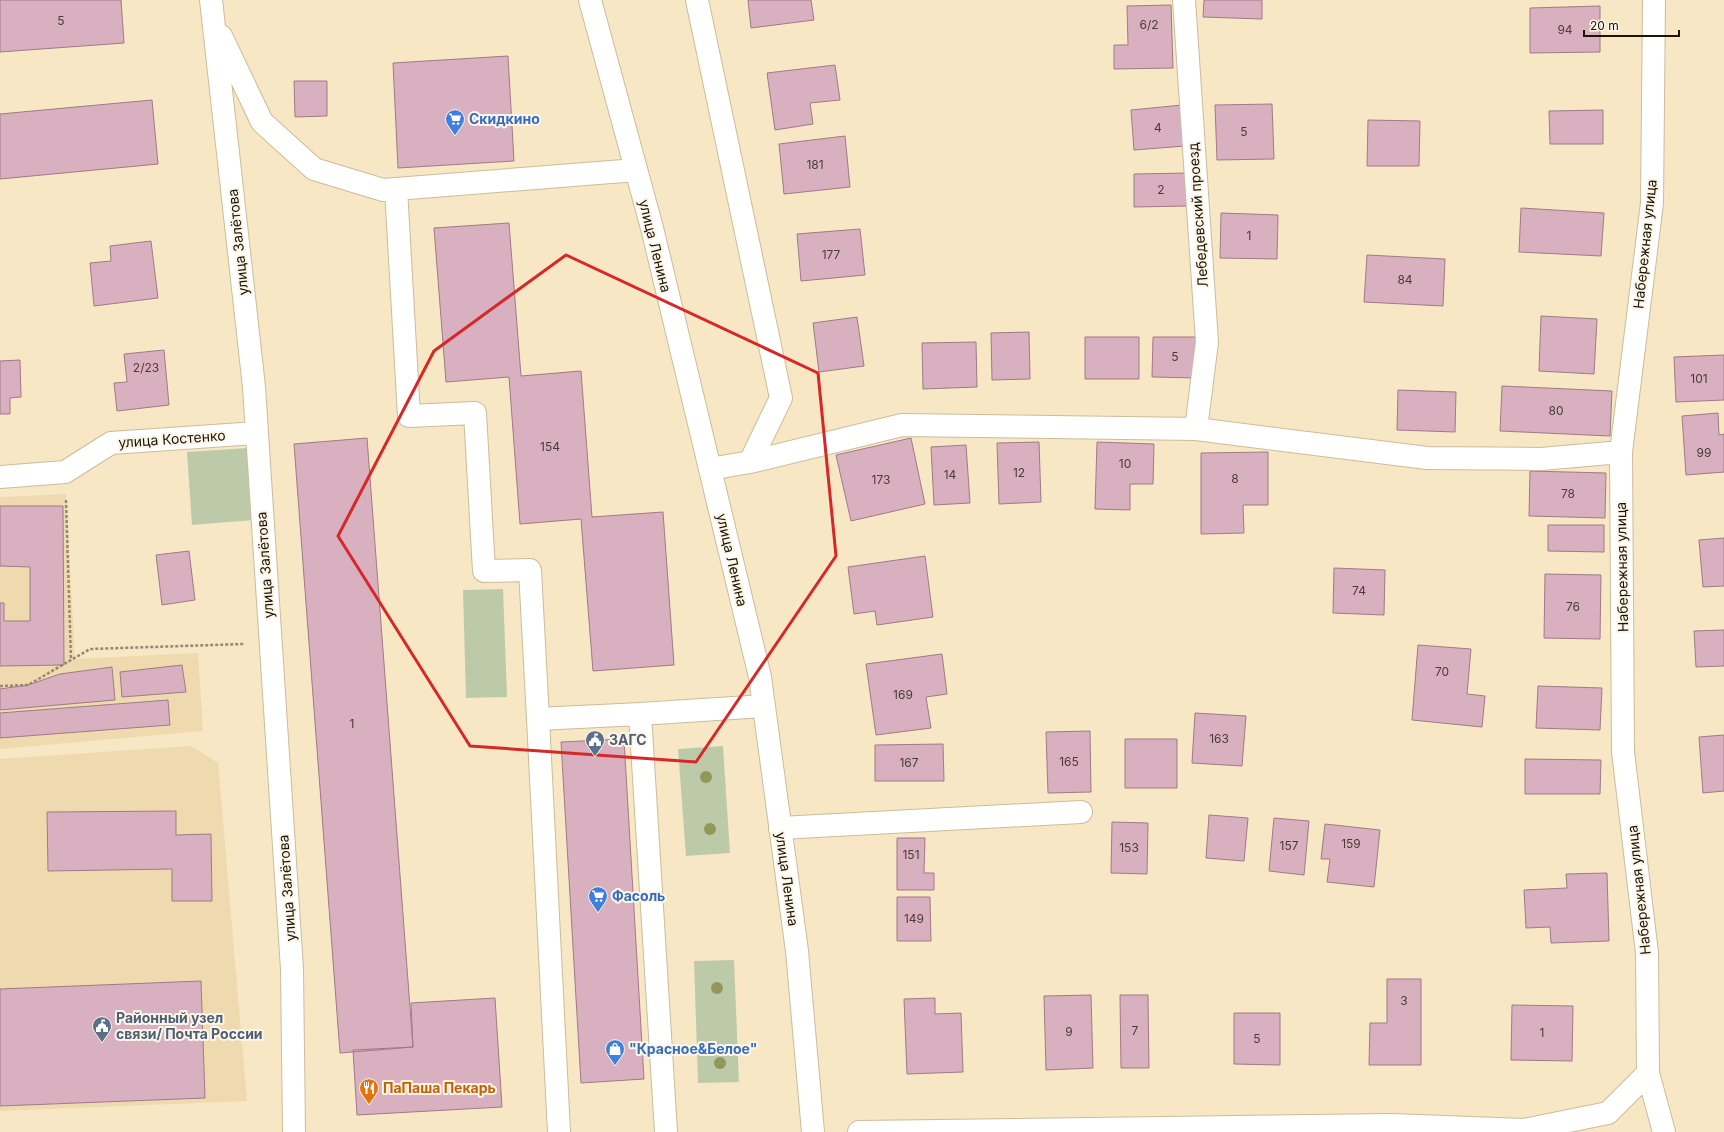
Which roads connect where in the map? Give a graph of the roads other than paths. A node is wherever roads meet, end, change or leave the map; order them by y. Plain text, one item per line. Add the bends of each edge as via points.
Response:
1 (590, 0) edge
2 (697, 0) edge
3 (1184, 0) edge
4 (1654, 0) edge
5 (212, 10) edge
6 (636, 170) junction
7 (396, 189) junction
8 (1196, 429) junction
9 (257, 433) junction
10 (1621, 452) junction
11 (750, 462) junction
12 (710, 469) junction
13 (0, 477) edge
14 (764, 706) junction
15 (640, 714) junction
16 (538, 718) junction
17 (1081, 812) dead end
18 (780, 828) junction
19 (1648, 1073) junction
20 (1497, 1130) edge
21 (294, 1132) edge
22 (559, 1132) edge
23 (666, 1132) edge
24 (813, 1132) edge
25 (859, 1132) edge
26 (1664, 1132) edge

1 - 6 street, улица Ленина
2 - 11 street via 781,398
3 - 8 street, Лебедевский проезд via 1207,342
4 - 10 street, Набережная улица via 1652,203
5 - 7 street via 262,122 314,169 383,190
5 - 9 street, улица Залётова
6 - 7 street
6 - 12 street, улица Ленина
7 - 16 street via 410,416 475,413 484,571 530,570
8 - 10 street via 1427,458 1541,459
8 - 11 street via 902,425
9 - 13 street, улица Костенко via 111,443 65,472
9 - 21 street, улица Залётова via 292,969
10 - 19 street, Набережная улица via 1623,752 1647,953
11 - 12 street
12 - 14 street, улица Ленина via 760,677
14 - 15 street
14 - 18 street, улица Ленина
15 - 16 street
15 - 23 street
16 - 22 street
17 - 18 street
18 - 24 street, улица Ленина via 797,951
19 - 20 street via 1608,1113 1524,1130
19 - 26 street, Набережная улица
20 - 25 street via 1390,1125

